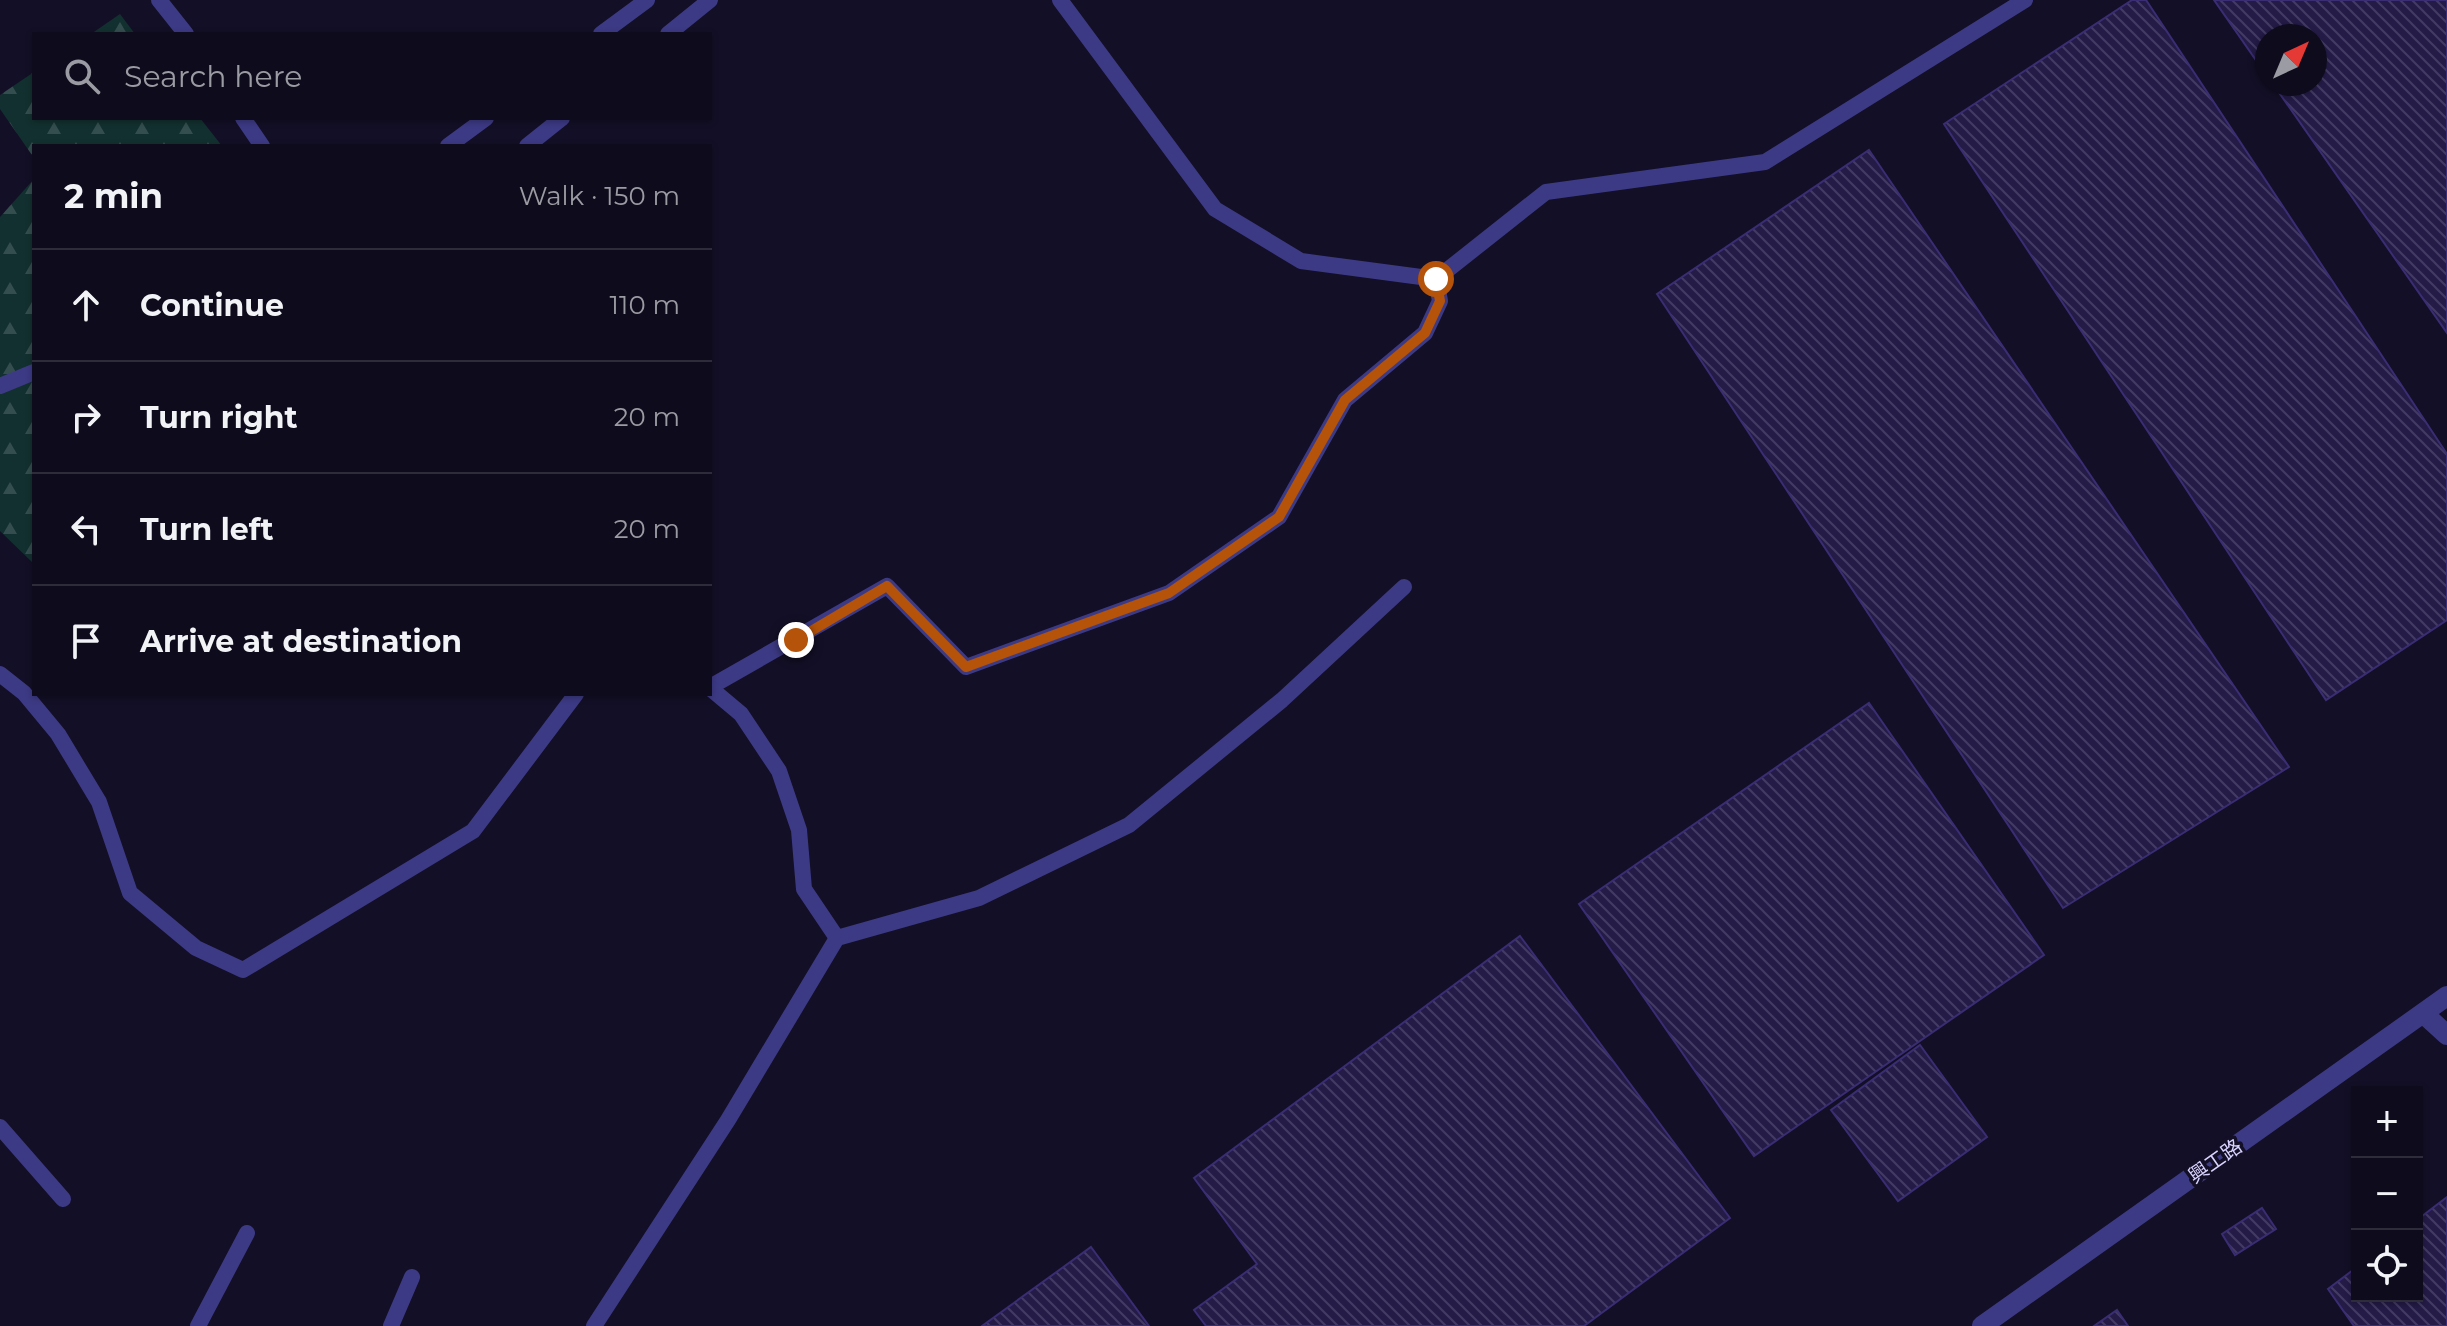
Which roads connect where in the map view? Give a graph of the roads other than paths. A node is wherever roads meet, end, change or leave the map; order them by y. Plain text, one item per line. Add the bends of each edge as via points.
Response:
1 (159, 0) edge
2 (647, 0) edge
3 (710, 0) edge
4 (1060, 0) edge
5 (2025, 0) edge
6 (184, 32) edge
7 (604, 32) edge
8 (670, 32) edge
9 (244, 120) edge
10 (483, 120) edge
11 (560, 120) edge
12 (261, 144) edge
13 (451, 144) edge
14 (530, 144) edge
15 (1436, 279) junction
16 (32, 373) edge
17 (0, 386) edge
18 (1404, 587) dead end
19 (0, 674) edge
20 (712, 687) edge
21 (712, 690) edge
22 (574, 696) edge
23 (837, 938) junction
24 (2447, 996) edge
25 (2424, 1014) junction
26 (2447, 1035) edge
27 (0, 1127) edge
28 (63, 1199) dead end
29 (247, 1233) dead end
30 (412, 1277) dead end
31 (198, 1326) edge
32 (391, 1326) edge
33 (594, 1326) edge
34 (1982, 1326) edge

1 - 6 lane
2 - 7 lane
3 - 8 lane
4 - 15 lane via 1215,209 1301,261
5 - 15 lane via 1765,162 1546,192
9 - 12 lane
10 - 13 lane
11 - 14 lane
15 - 20 lane via 1440,301 1425,333 1345,400 1279,517 1169,593 966,667 887,586
16 - 17 lane
18 - 23 lane via 1282,700 1129,825 979,898
19 - 22 lane via 24,693 58,734 99,802 130,893 196,948 243,970 473,831
21 - 23 lane via 741,714 779,771 799,830 804,889
23 - 33 lane via 728,1120
24 - 25 street, 興工路
25 - 26 street
25 - 34 street, 興工路
27 - 28 lane
29 - 31 lane
30 - 32 lane

